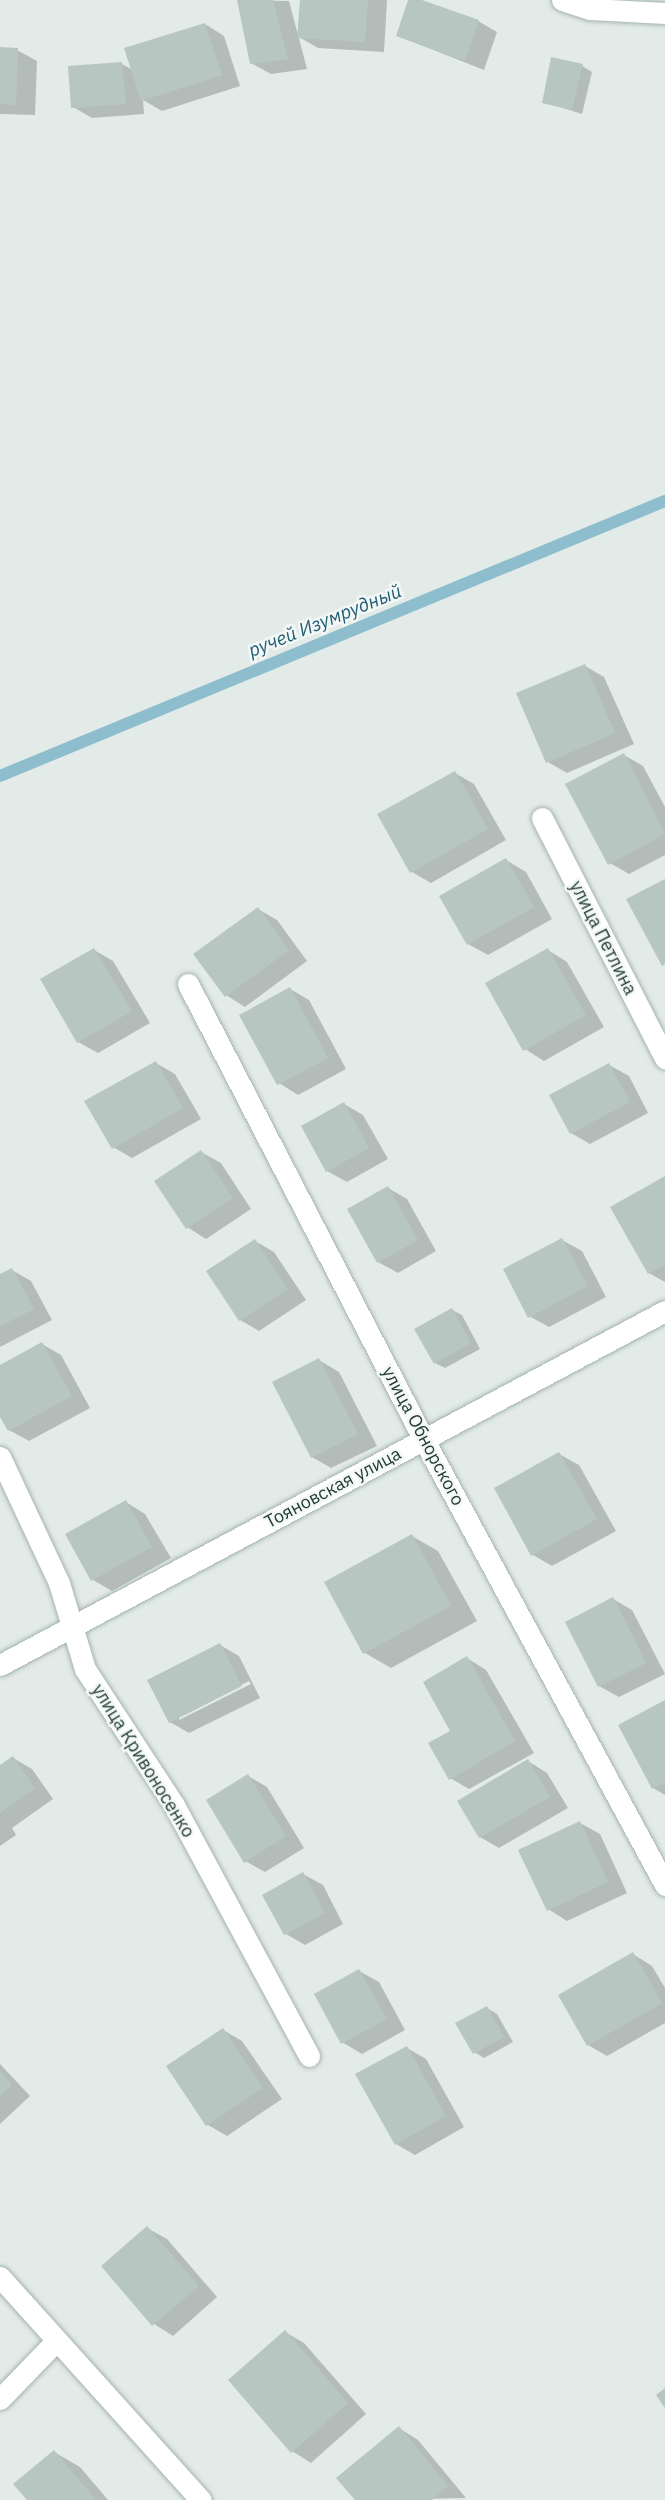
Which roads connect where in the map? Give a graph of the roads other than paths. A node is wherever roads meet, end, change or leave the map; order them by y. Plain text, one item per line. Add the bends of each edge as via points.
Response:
1 (562, 0) edge
2 (665, 13) edge
3 (542, 818) dead end
4 (188, 984) dead end
5 (665, 1058) edge
6 (665, 1311) edge
7 (424, 1440) junction
8 (0, 1457) edge
9 (69, 1627) junction
10 (0, 1665) edge
11 (665, 1885) edge
12 (309, 2056) dead end
13 (0, 2277) edge
14 (56, 2341) junction
15 (0, 2399) edge
16 (201, 2500) edge

1 - 2 street via 590,9
3 - 5 street, улица Петлина
4 - 7 street, улица Обнорского
6 - 7 street, Тояновская улица
7 - 9 street, Тояновская улица
7 - 11 street, улица Обнорского
8 - 9 street, улица Кривоносенко via 59,1583
9 - 10 street, Тояновская улица
9 - 12 street, улица Кривоносенко via 85,1669 174,1805
13 - 14 street
14 - 15 street
14 - 16 street

